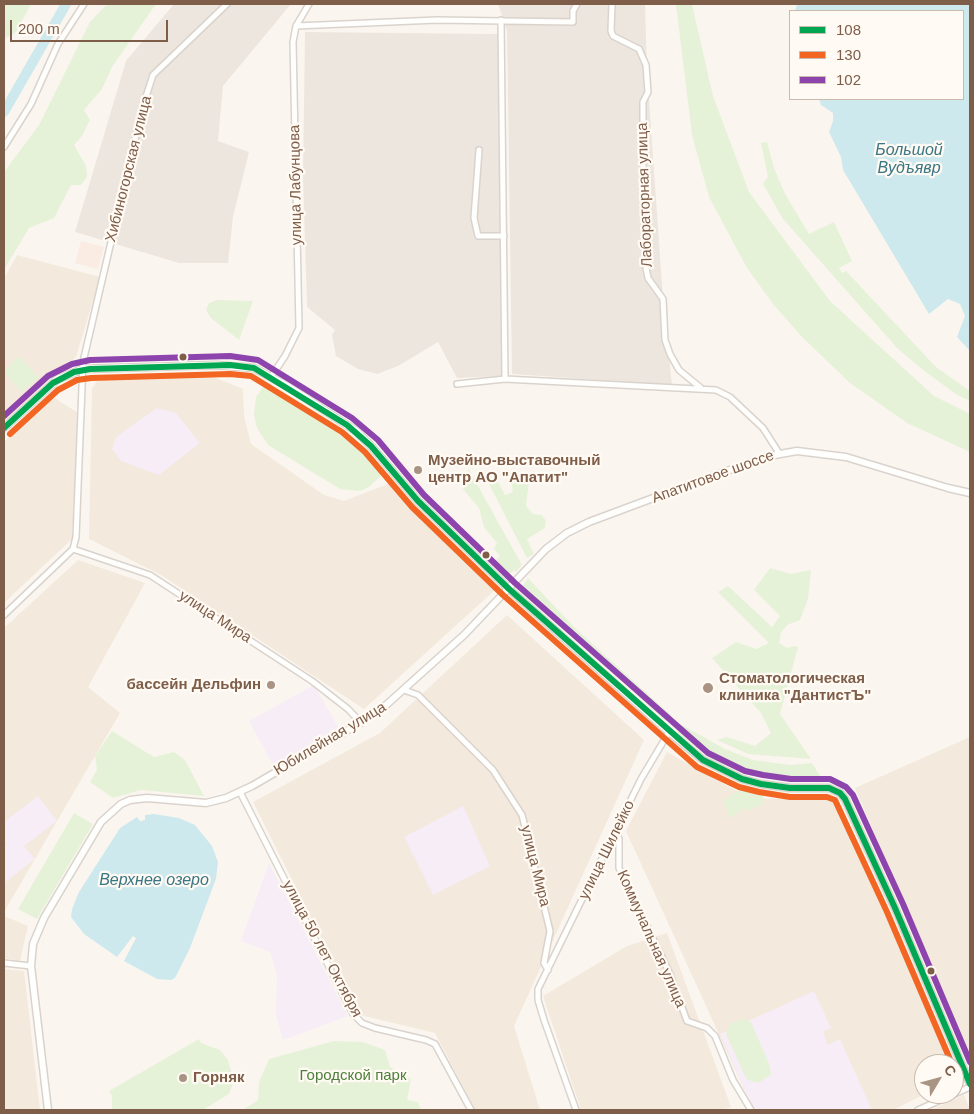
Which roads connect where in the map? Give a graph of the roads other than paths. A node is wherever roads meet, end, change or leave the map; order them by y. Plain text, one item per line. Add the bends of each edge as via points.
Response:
1 (84, 4) edge
2 (227, 4) edge
3 (309, 4) edge
4 (577, 4) edge
5 (612, 4) edge
6 (501, 20) junction
7 (296, 26) junction
8 (4, 147) edge
9 (479, 150) dead end
10 (504, 236) junction
11 (83, 369) junction
12 (269, 376) junction
13 (505, 380) junction
14 (457, 384) dead end
15 (701, 388) junction
16 (4, 428) edge
17 (780, 453) junction
18 (970, 493) edge
19 (73, 549) junction
20 (509, 589) junction
21 (4, 616) edge
22 (404, 690) junction
23 (361, 723) junction
24 (668, 732) junction
25 (240, 792) junction
26 (616, 831) junction
27 (4, 963) edge
28 (31, 966) junction
29 (548, 970) junction
30 (970, 1085) edge
31 (48, 1110) edge
32 (471, 1110) edge
33 (576, 1110) edge
34 (751, 1110) edge
35 (918, 1110) edge

1 - 8 street via 58,44 31,104
2 - 11 street, Хибиногорская улица via 153,75 142,109
3 - 7 street, улица Лабунцова
4 - 6 street via 573,22
5 - 15 street, Лабораторная улица via 610,31 613,36 639,49 646,65 648,92 643,102 645,181 642,188 648,278 663,299 665,340 670,354 678,370
6 - 7 street
6 - 10 street
7 - 12 street, улица Лабунцова via 293,88 298,198 298,328 278,366
9 - 10 street via 474,218 478,236
10 - 13 street
11 - 12 main road via 226,365 252,368
11 - 16 main road via 58,378
11 - 19 street, Хибиногорская улица
12 - 20 main road via 356,431 418,501
13 - 14 street, Лабораторная улица
13 - 15 street, Лабораторная улица
15 - 17 street, Лабораторная улица via 716,390 730,397 762,428
17 - 18 street, Апатитовое шоссе via 797,451 846,457
17 - 20 street, Апатитовое шоссе via 610,514 567,533 535,560
19 - 21 street
19 - 23 street, улица Мира via 150,575 312,681 348,708
20 - 22 street, Юбилейная улица
20 - 24 street
22 - 23 street, Юбилейная улица
22 - 29 street, улица Мира via 418,695 493,770 522,815 550,931 544,963
23 - 25 street, Юбилейная улица
24 - 26 street, улица Шилейко
24 - 30 street via 703,760 734,776 761,784 829,788 840,793 895,908
25 - 28 street, Юбилейная улица via 202,804 138,798 121,804 105,816 41,924 33,944
25 - 32 street, улица 50 лет Октября via 353,1014 366,1025 435,1044
26 - 29 street, улица Шилейко
26 - 34 street, Коммунальная улица via 619,868 668,972 687,1021 707,1028 716,1036 733,1080
27 - 28 street
28 - 31 street
29 - 33 street, улица Шилейко via 538,989 538,1000
30 - 35 street

